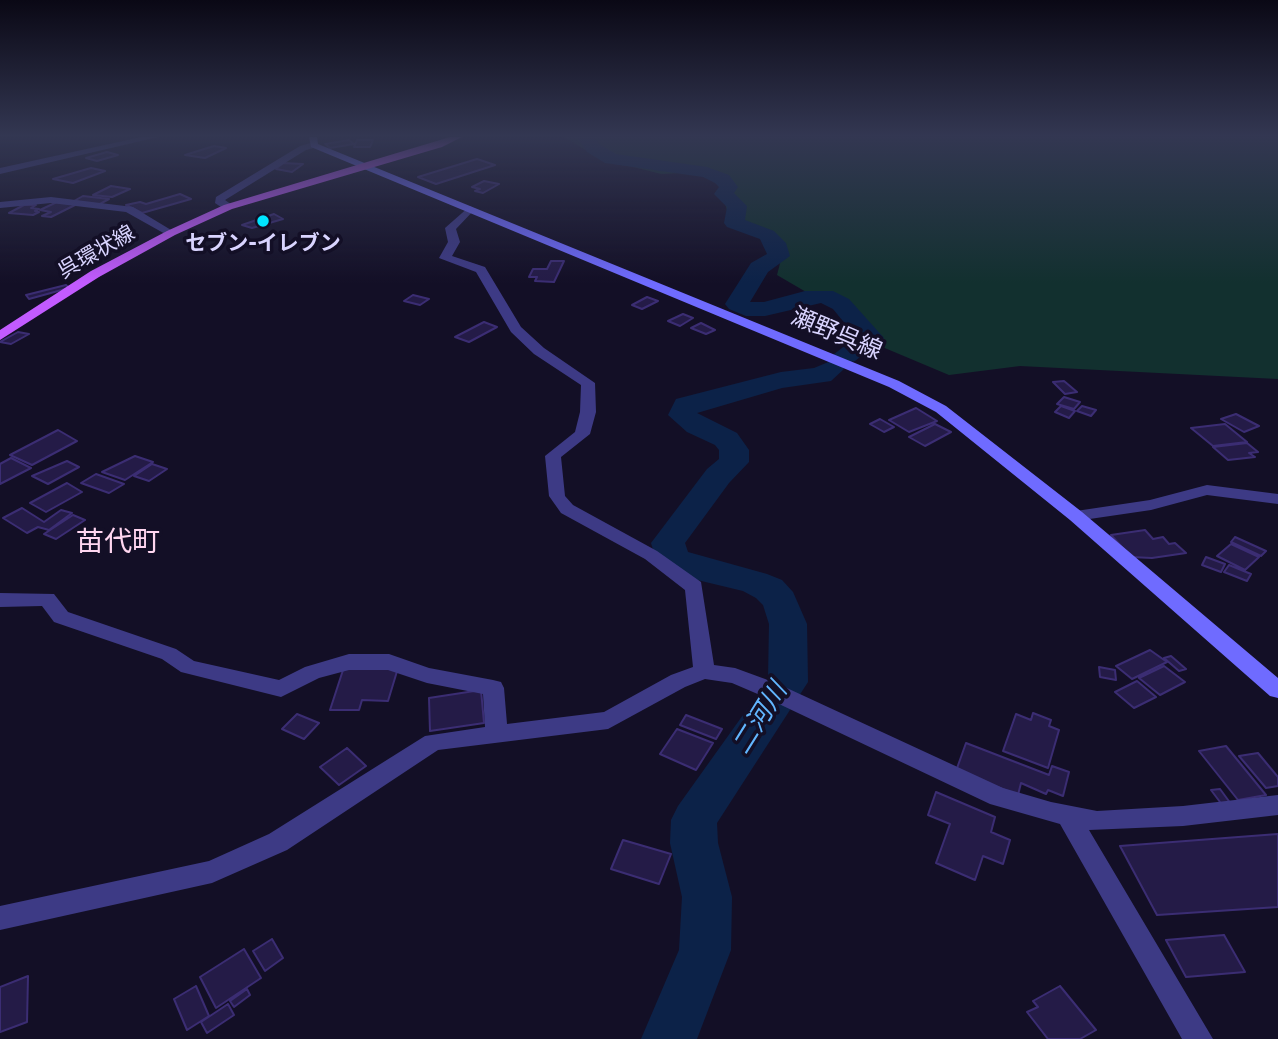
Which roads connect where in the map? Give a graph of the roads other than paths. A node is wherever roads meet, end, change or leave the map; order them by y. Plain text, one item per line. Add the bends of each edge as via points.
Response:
1 (242, 185) edge
2 (301, 185) edge
3 (413, 185) edge
4 (0, 205) edge
5 (229, 207) junction
6 (470, 209) junction
7 (171, 233) junction
8 (0, 335) edge
9 (1278, 499) edge
10 (1076, 516) junction
11 (0, 600) edge
12 (704, 671) junction
13 (1278, 690) edge
14 (497, 732) junction
15 (1278, 805) edge
16 (1068, 816) junction
17 (0, 918) edge
18 (1198, 1039) edge

1 - 5 street via 220,199
2 - 5 main road, 呉環状線
3 - 6 main road, 瀬野呉線
4 - 7 street via 51,200 129,209
5 - 7 main road, 呉環状線
6 - 10 main road, 瀬野呉線 via 894,384 940,409
6 - 12 street via 450,228 454,242 445,258 481,270 516,329 555,364 588,383 582,434 553,456 557,496 567,509 650,555 694,587
7 - 8 main road, 呉環状線 via 95,274
9 - 10 street via 1208,490 1152,505
10 - 13 main road, 瀬野呉線
11 - 14 street via 47,599 61,617 169,654 188,667 281,689 312,672 349,662 389,662 493,688
12 - 14 street via 608,720
12 - 16 street via 735,676 768,689 998,797
14 - 17 street via 433,742 278,842 212,872
15 - 16 street via 1109,820
16 - 18 street

